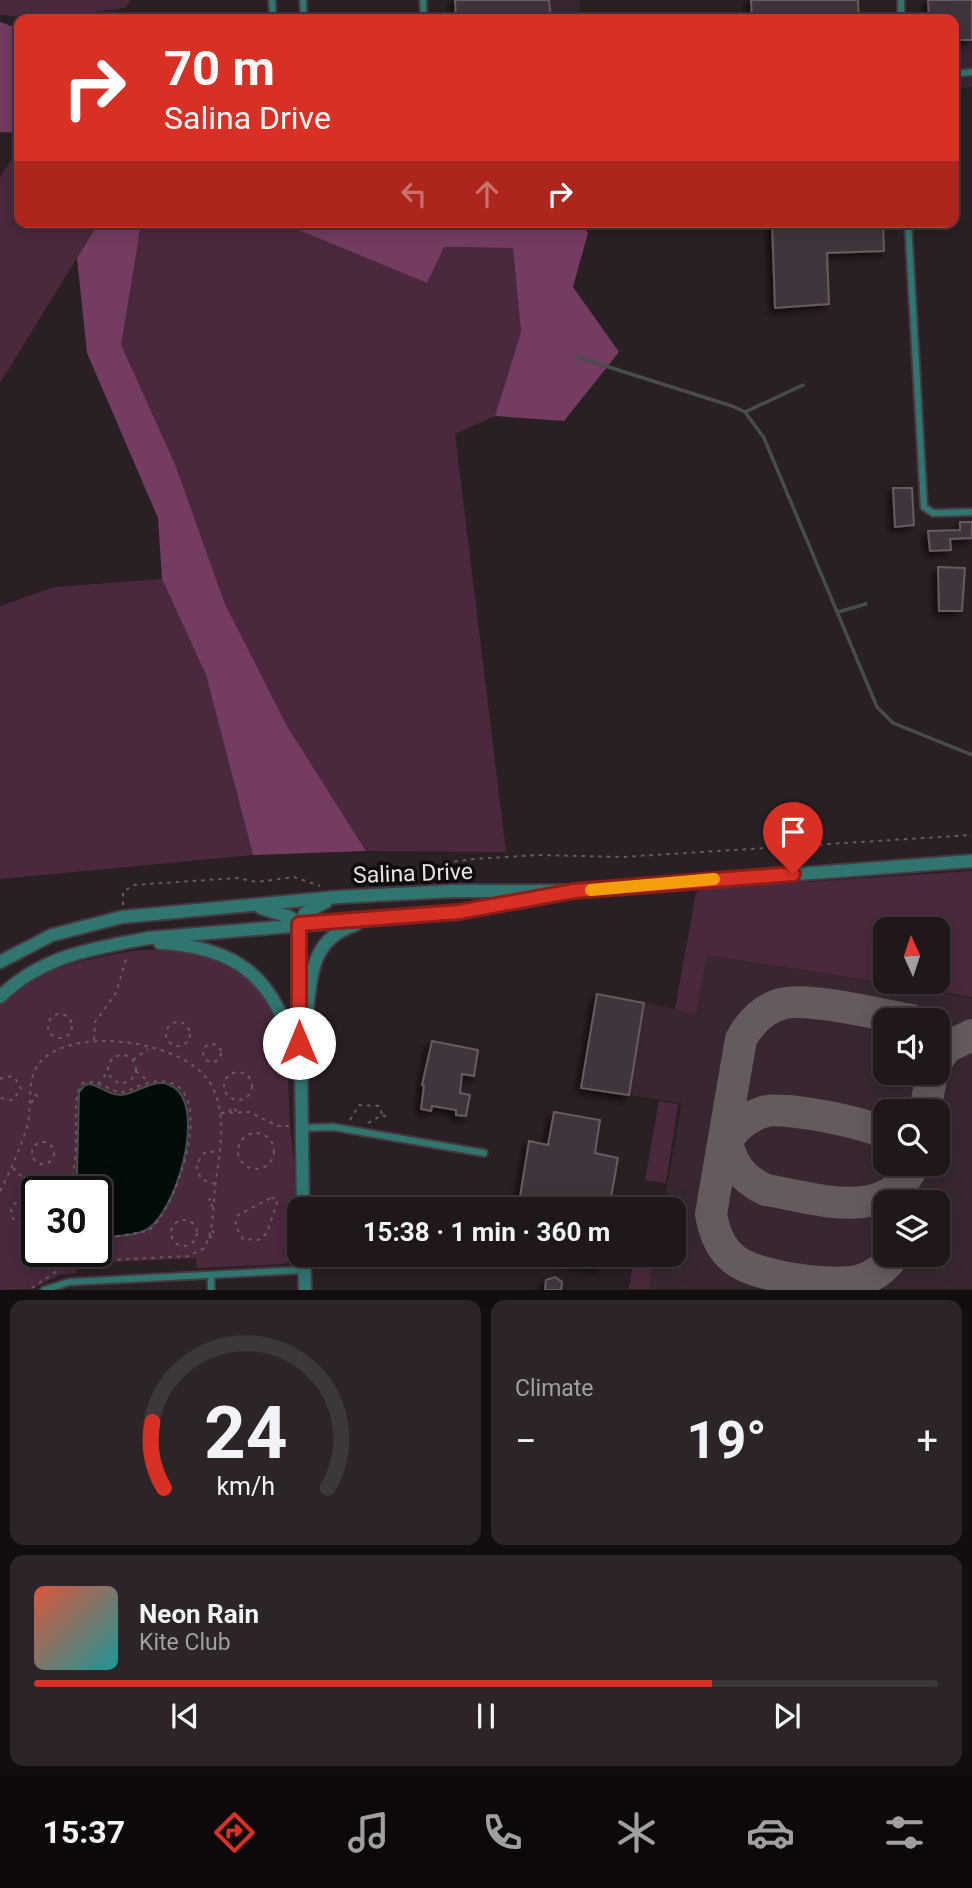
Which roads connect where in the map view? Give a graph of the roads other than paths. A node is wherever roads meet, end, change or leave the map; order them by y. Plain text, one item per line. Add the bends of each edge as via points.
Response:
1 (908, 228) edge
2 (972, 512) edge
3 (972, 861) edge
4 (574, 891) junction
5 (338, 897) junction
6 (254, 906) junction
7 (380, 918) junction
8 (299, 924) junction
9 (132, 941) junction
10 (0, 962) edge
11 (14, 983) junction
12 (0, 991) edge
13 (0, 998) edge
14 (299, 1067) junction
15 (302, 1128) junction
16 (485, 1153) dead end
17 (303, 1197) edge
18 (304, 1270) joint
19 (211, 1275) junction
20 (44, 1290) edge
21 (211, 1290) edge
22 (305, 1290) edge

1 - 2 lane via 924,507 933,513
3 - 4 street, Salina Drive
4 - 5 street, Salina Drive
4 - 7 street, Salina Drive via 459,912
5 - 6 street, Salina Drive
5 - 8 street via 305,913
6 - 8 street, Salina Drive
6 - 10 street, Salina Drive via 98,922 52,935
7 - 8 street, Salina Drive
7 - 14 street, Salina Drive via 337,931 322,946 314,964
8 - 9 street, Salina Drive
8 - 14 street
9 - 11 street, Salina Drive via 58,958
9 - 14 street via 201,949 245,968 279,1005
11 - 12 lane
11 - 13 street, Salina Drive
14 - 15 street
15 - 16 lane via 333,1127
15 - 17 street
18 - 19 lane
18 - 22 street
19 - 20 lane via 69,1282
19 - 21 lane

